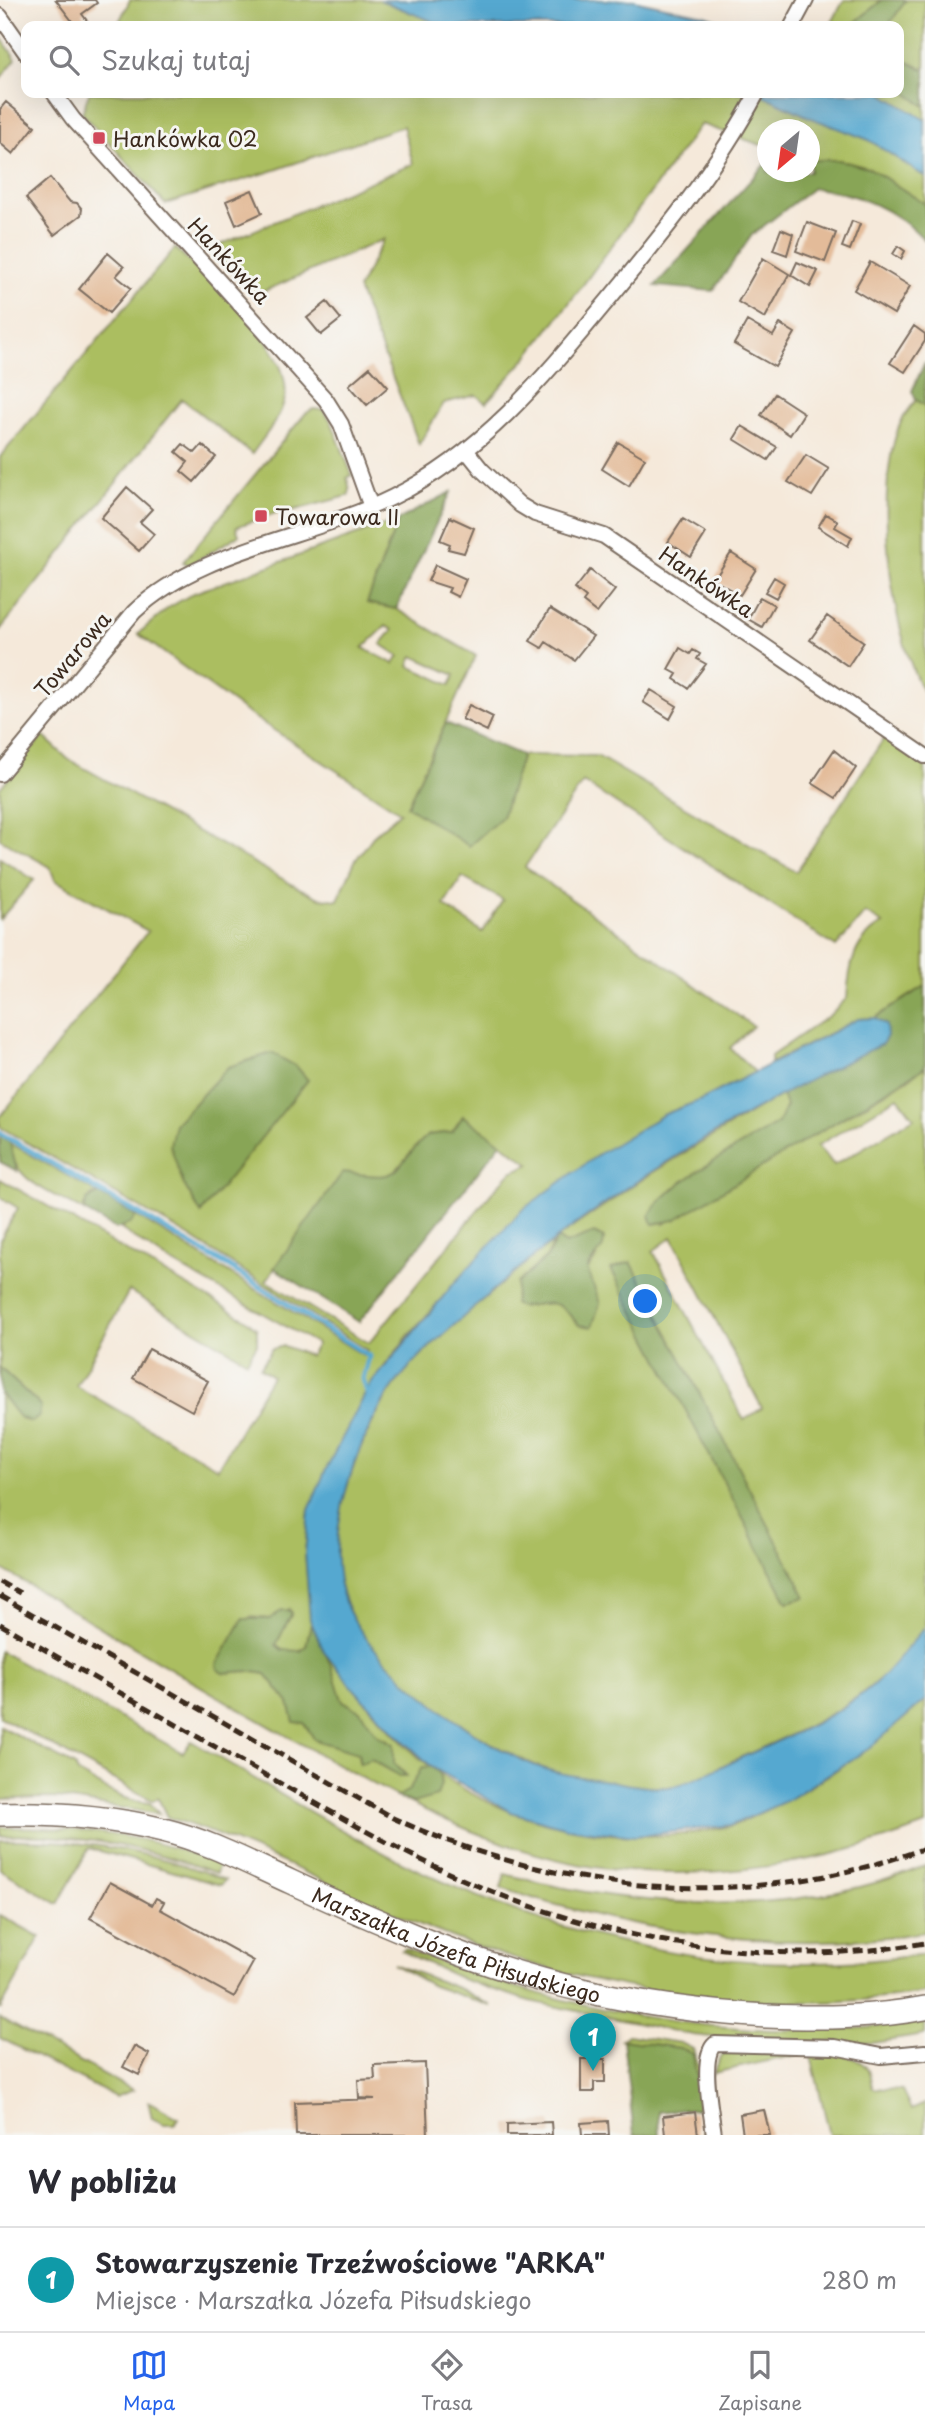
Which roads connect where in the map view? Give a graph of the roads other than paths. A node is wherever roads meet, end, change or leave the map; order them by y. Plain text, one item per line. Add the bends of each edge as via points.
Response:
1 (804, 5) edge
2 (0, 16) edge
3 (795, 21) edge
4 (21, 46) edge
5 (58, 98) edge
6 (754, 98) edge
7 (466, 450) junction
8 (371, 507) junction
9 (925, 756) edge
10 (0, 775) edge
11 (0, 1814) edge
12 (925, 2008) edge
13 (925, 2052) edge
14 (714, 2135) edge

1 - 3 street
2 - 4 street
5 - 8 street, Hankówka via 326,400 341,424
6 - 7 street, Towarowa via 739,127 652,247 540,381
7 - 8 street, Towarowa via 413,487
7 - 9 street, Hankówka via 520,505 604,536
8 - 10 street, Towarowa via 257,546 158,591 134,612
11 - 12 main road, Marszałka Józefa Piłsudskiego via 63,1814 163,1830 208,1844 340,1905 486,1964 644,2005 813,2018
13 - 14 street via 881,2056 834,2047 715,2044 708,2052 707,2069

